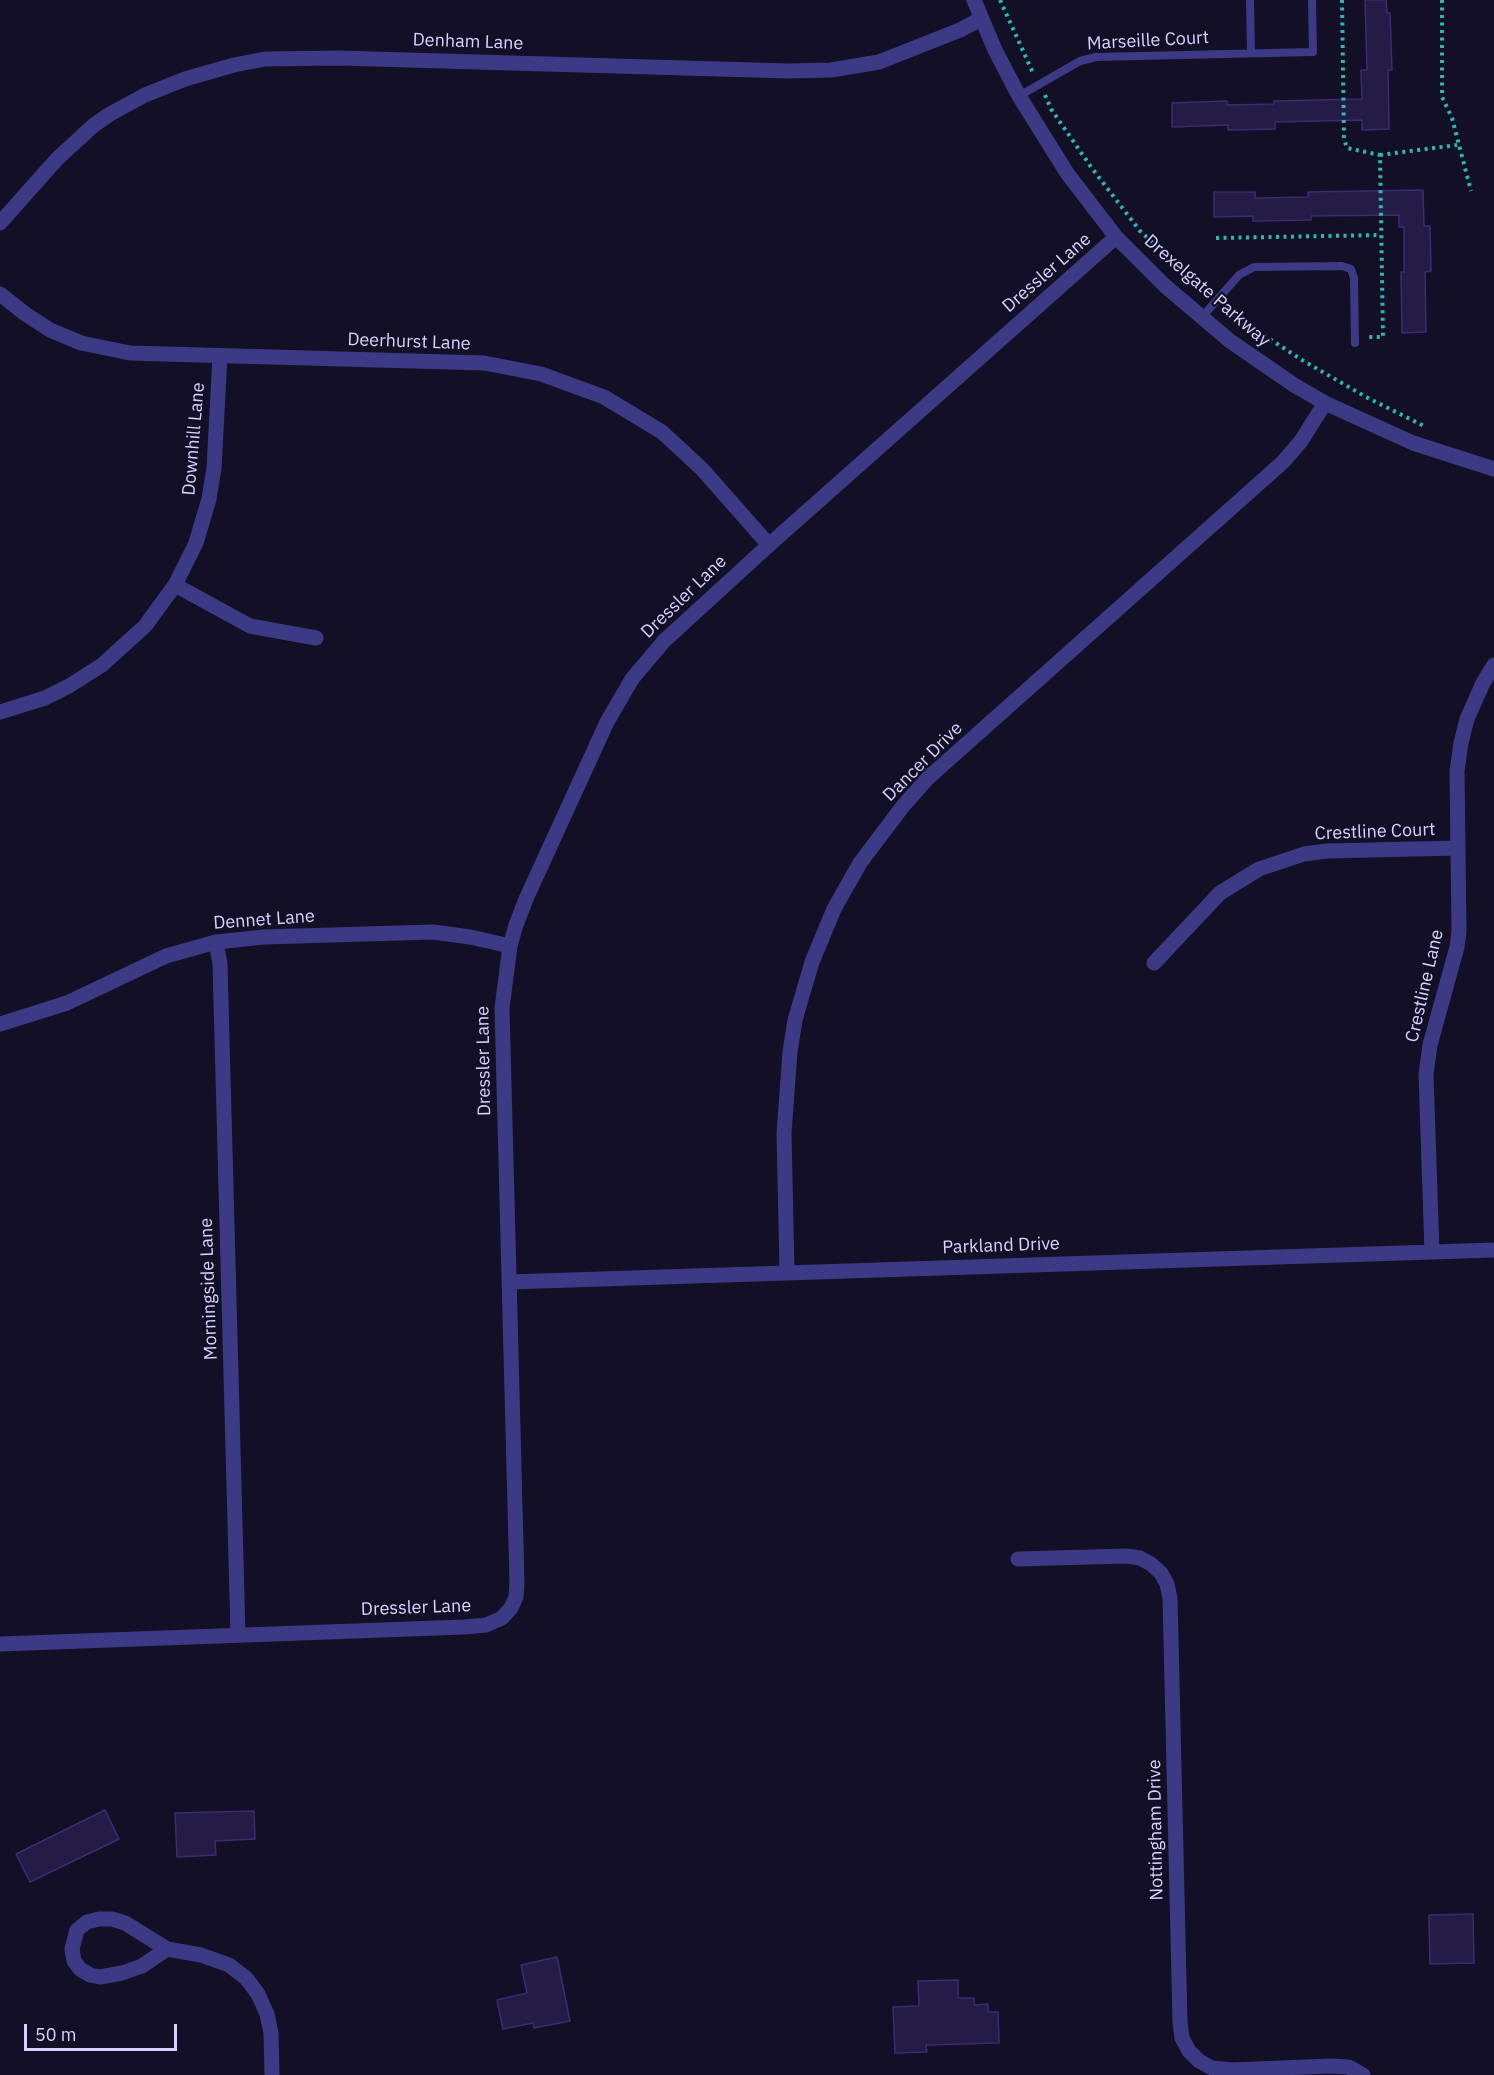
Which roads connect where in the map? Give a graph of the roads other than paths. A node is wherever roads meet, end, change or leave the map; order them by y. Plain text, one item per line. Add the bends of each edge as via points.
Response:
1 (974, 0) edge
2 (1250, 0) edge
3 (1312, 0) edge
4 (981, 19) junction
5 (1251, 53) junction
6 (1019, 96) junction
7 (0, 223) edge
8 (1116, 237) junction
9 (0, 294) edge
10 (1202, 317) junction
11 (1355, 340) road end
12 (220, 356) junction
13 (1325, 403) junction
14 (1494, 469) edge
15 (769, 545) junction
16 (175, 585) junction
17 (316, 638) dead end
18 (1494, 665) edge
19 (0, 712) edge
20 (1458, 848) junction
21 (216, 942) junction
22 (510, 946) junction
23 (1154, 963) dead end
24 (0, 1024) edge
25 (1494, 1250) edge
26 (1432, 1252) junction
27 (787, 1272) junction
28 (509, 1282) junction
29 (1018, 1559) dead end
30 (238, 1635) junction
31 (0, 1644) edge
32 (167, 1949) junction
33 (272, 2075) edge
34 (1363, 2075) edge

1 - 4 street, Drexelgate Parkway
2 - 5 lane
3 - 5 lane, Marseille Court via 1313,52
4 - 6 street, Drexelgate Parkway
4 - 7 street, Denham Lane via 879,62 831,70 328,58 265,59 234,65 185,79 110,114 57,159
5 - 6 lane, Marseille Court via 1096,57 1080,61
6 - 8 street, Drexelgate Parkway via 1067,173
8 - 10 street, Drexelgate Parkway
8 - 15 street, Dressler Lane
9 - 12 street, Deerhurst Lane via 51,330 81,343 130,353
10 - 11 lane via 1239,275 1254,267 1342,266 1351,269 1354,278
10 - 13 street, Drexelgate Parkway via 1257,361
12 - 15 street, Deerhurst Lane via 484,363 550,377 604,397 662,432 702,469
12 - 16 street, Downhill Lane via 210,499 196,543
13 - 14 street, Drexelgate Parkway via 1413,443
13 - 27 street, Dancer Drive via 1283,462 928,778 860,863 834,909 812,962 791,1041 784,1132
15 - 22 street, Dressler Lane via 677,628 632,679 607,722
16 - 17 street via 250,626
16 - 19 street, Downhill Lane via 145,626 102,665 45,698
18 - 20 street, Crestline Lane via 1474,702 1461,743 1456,795
20 - 23 street, Crestline Court via 1328,851 1267,866 1220,893
20 - 26 street, Crestline Lane via 1457,947 1434,1026 1426,1074
21 - 22 street, Dennet Lane via 433,932
21 - 24 street, Dennet Lane via 166,956 67,1004
21 - 30 street, Morningside Lane via 220,964
22 - 28 street, Dressler Lane via 502,1008
25 - 26 street, Parkland Drive
26 - 27 street, Parkland Drive
27 - 28 street, Parkland Drive
28 - 30 street, Dressler Lane via 517,1583 511,1608 502,1618 486,1625
29 - 34 street, Nottingham Drive via 1140,1558 1161,1573 1167,1584 1179,2022 1189,2051 1212,2068 1332,2066 1348,2067
30 - 31 street, Dressler Lane
32 - 32 street via 141,1966 100,1977 80,1969 72,1949 77,1930 99,1919 125,1923
32 - 33 street via 229,1965 246,1978 267,2014

